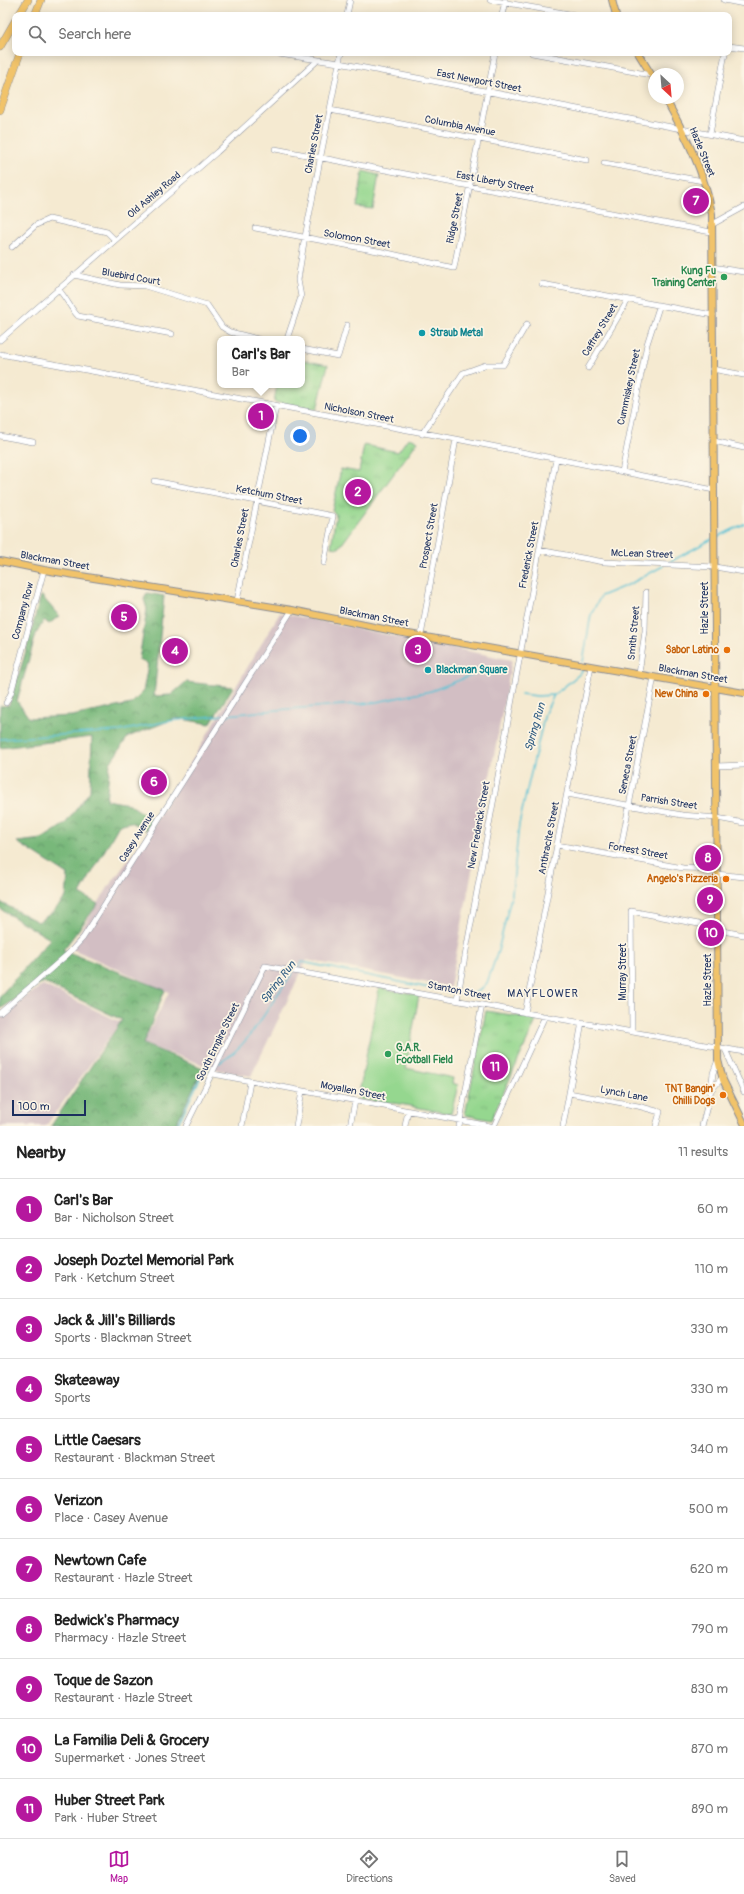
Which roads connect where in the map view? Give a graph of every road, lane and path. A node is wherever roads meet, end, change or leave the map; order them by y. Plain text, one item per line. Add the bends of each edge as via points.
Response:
1 (28, 0) edge
2 (41, 0) edge
3 (350, 0) edge
4 (490, 0) edge
5 (612, 0) edge
6 (724, 0) edge
7 (505, 1) edge
8 (744, 4) edge
9 (21, 12) edge
10 (36, 12) edge
11 (348, 12) edge
12 (503, 12) edge
13 (560, 12) edge
14 (615, 12) edge
15 (12, 26) edge
16 (0, 46) edge
17 (732, 46) edge
18 (744, 48) edge
19 (19, 56) edge
20 (289, 56) edge
21 (340, 56) edge
22 (494, 56) edge
23 (547, 56) edge
24 (640, 56) edge
25 (724, 56) edge
26 (317, 61) junction
27 (339, 63) junction
28 (648, 69) edge
29 (648, 76) edge
30 (488, 92) junction
31 (667, 104) edge
32 (0, 110) edge
33 (330, 110) junction
34 (682, 129) junction
35 (710, 134) junction
36 (478, 139) junction
37 (744, 141) edge
38 (275, 149) dead end
39 (321, 158) junction
40 (587, 160) dead end
41 (604, 163) dead end
42 (703, 181) junction
43 (470, 187) junction
44 (744, 207) edge
45 (711, 225) junction
46 (255, 228) dead end
47 (711, 232) junction
48 (305, 238) junction
49 (115, 240) junction
50 (12, 247) dead end
51 (712, 267) junction
52 (454, 268) joint
53 (744, 272) edge
54 (74, 275) junction
55 (542, 284) dead end
56 (58, 289) junction
57 (628, 300) junction
58 (659, 307) junction
59 (713, 315) junction
60 (526, 324) dead end
61 (347, 325) dead end
62 (172, 334) dead end
63 (246, 336) edge
64 (288, 336) edge
65 (0, 340) edge
66 (305, 350) edge
67 (0, 354) edge
68 (588, 368) dead end
69 (712, 369) junction
70 (744, 375) edge
71 (276, 406) junction
72 (422, 434) junction
73 (0, 436) edge
74 (456, 440) junction
75 (714, 441) junction
76 (33, 442) dead end
77 (744, 448) edge
78 (556, 459) junction
79 (622, 472) junction
80 (154, 481) dead end
81 (714, 490) junction
82 (257, 502) junction
83 (539, 550) junction
84 (1, 561) edge
85 (324, 563) dead end
86 (715, 567) junction
87 (44, 570) junction
88 (744, 572) edge
89 (646, 592) dead end
90 (237, 602) junction
91 (292, 610) junction
92 (421, 636) junction
93 (520, 654) junction
94 (586, 665) junction
95 (639, 674) junction
96 (654, 677) junction
97 (715, 689) junction
98 (744, 694) edge
99 (6, 703) dead end
100 (744, 765) edge
101 (716, 766) junction
102 (567, 794) junction
103 (629, 805) junction
104 (717, 818) junction
105 (744, 823) edge
106 (557, 845) junction
107 (619, 857) junction
108 (717, 871) junction
109 (744, 877) edge
110 (718, 929) junction
111 (744, 935) edge
112 (265, 966) joint
113 (457, 1000) junction
114 (482, 1005) junction
115 (0, 1013) edge
116 (525, 1013) junction
117 (545, 1016) junction
118 (582, 1022) junction
119 (632, 1032) junction
120 (718, 1046) junction
121 (725, 1048) junction
122 (744, 1052) edge
123 (718, 1060) junction
124 (213, 1074) junction
125 (723, 1077) junction
126 (250, 1082) junction
127 (711, 1090) junction
128 (302, 1091) junction
129 (744, 1092) edge
130 (569, 1093) junction
131 (355, 1101) junction
132 (408, 1111) junction
133 (459, 1123) edge
134 (744, 1123) edge
135 (186, 1126) edge
136 (242, 1126) edge
137 (296, 1126) edge
138 (350, 1126) edge
139 (405, 1126) edge
140 (490, 1126) edge
141 (494, 1126) edge
142 (563, 1126) edge
143 (656, 1126) edge
144 (702, 1126) edge

1 - 9 highway
2 - 10 highway
3 - 11 street
4 - 7 street
5 - 14 main road
6 - 8 street
7 - 12 street
7 - 13 street
15 - 16 highway
17 - 18 street
19 - 32 highway
20 - 26 street, East Newport Street
21 - 27 street, Charles Street
22 - 30 street, Ridge Street
23 - 29 street
24 - 28 main road
25 - 35 street
26 - 27 street, East Newport Street
26 - 49 street, Old Ashley Road via 218,152
27 - 30 street, East Newport Street
27 - 33 street, Charles Street
30 - 34 street, East Newport Street
30 - 36 street, Ridge Street
31 - 34 main road, Hazle Street
33 - 36 street, Columbia Avenue
33 - 39 street, Charles Street
34 - 35 street, East Newport Street
34 - 42 main road, Hazle Street
35 - 37 street, East Newport Street
36 - 40 street, Columbia Avenue
36 - 43 street, Ridge Street
38 - 39 street, East Liberty Street
39 - 43 street, East Liberty Street
39 - 48 street, Charles Street
41 - 42 street
42 - 45 main road, Hazle Street via 709,199
43 - 47 street, East Liberty Street
43 - 52 street, Ridge Street
44 - 45 street
45 - 47 main road, Hazle Street
46 - 48 street, Solomon Street
47 - 51 main road, Hazle Street
48 - 52 street, Solomon Street
48 - 64 street, Charles Street via 298,280 301,297
49 - 50 street via 107,232 49,219 36,225
49 - 54 street, Old Ashley Road
51 - 53 street
51 - 59 main road, Hazle Street
54 - 56 street, Old Ashley Road
54 - 63 street, Bluebird Court via 120,285 145,286 207,305 222,327
55 - 57 street
56 - 62 street via 78,316
56 - 65 street, Old Ashley Road
57 - 58 street
57 - 68 street, Caffrey Street
58 - 59 street
58 - 79 street, Cummiskey Street via 647,344
59 - 69 main road, Hazle Street
60 - 72 street via 503,365 485,365 462,373
61 - 66 street via 338,356
67 - 71 street, Nicholson Street
69 - 70 street
69 - 75 main road, Hazle Street
71 - 72 street, Nicholson Street
71 - 82 street, Charles Street
72 - 74 street, Nicholson Street
73 - 76 street
74 - 78 street, Nicholson Street
74 - 92 street, Prospect Street
75 - 77 street
75 - 81 main road, Hazle Street
78 - 79 street, Nicholson Street
78 - 83 street, Frederick Street
79 - 81 street, Nicholson Street
80 - 82 street, Ketchum Street
81 - 86 main road, Hazle Street
82 - 85 street, Ketchum Street via 333,516
82 - 90 street, Charles Street
83 - 86 street, McLean Street via 604,562
83 - 93 street, Frederick Street
84 - 87 main road, Blackman Street
86 - 88 street, McLean Street
86 - 97 main road, Hazle Street
87 - 90 main road, Blackman Street
87 - 99 street, Company Row via 11,693
89 - 95 street, Smith Street via 645,631
90 - 91 main road, Blackman Street
91 - 92 main road, Blackman Street
91 - 115 street, Casey Avenue via 88,932 68,954
92 - 93 main road, Blackman Street
93 - 94 main road, Blackman Street
93 - 113 street, New Frederick Street
94 - 95 main road, Blackman Street
94 - 102 street, Anthracite Street
95 - 96 main road, Blackman Street
96 - 97 main road, Blackman Street
96 - 103 street, Seneca Street
97 - 98 main road, Blackman Street
97 - 101 main road, Hazle Street
100 - 101 street
101 - 104 main road, Hazle Street
102 - 103 street, Parrish Street
102 - 106 street, Anthracite Street
103 - 104 street, Parrish Street via 682,815
103 - 107 street, Seneca Street
104 - 105 street, Parrish Street
104 - 108 main road, Hazle Street
106 - 107 street, Forrest Street
106 - 116 street, Anthracite Street
107 - 108 street, Forrest Street
108 - 109 street, Forrest Street
108 - 110 main road, Hazle Street
110 - 111 street
110 - 119 street, Murray Street via 631,911
110 - 120 main road, Hazle Street
112 - 113 street, Stanton Street
112 - 124 street, South Empire Street
113 - 114 street, Stanton Street
114 - 116 street, Stanton Street
114 - 133 street
116 - 117 street, Stanton Street
117 - 118 street, Stanton Street
117 - 141 street
118 - 119 street, Stanton Street
118 - 130 street
119 - 120 street, Stanton Street
120 - 121 street, Stanton Street
120 - 123 main road, Hazle Street
121 - 122 street, Stanton Street
121 - 129 street
123 - 125 main road, Hazle Street
123 - 127 street
124 - 126 street, Moyallen Street
124 - 135 street, South Empire Street
125 - 127 street
125 - 134 main road, Hazle Street
126 - 128 street, Moyallen Street
126 - 136 street
127 - 144 street
128 - 131 street, Moyallen Street
128 - 137 street
130 - 142 street
130 - 143 street, Lynch Lane via 660,1112
131 - 132 street, Moyallen Street
131 - 138 street
132 - 133 street, Moyallen Street
132 - 139 street
133 - 140 street, Moyallen Street

